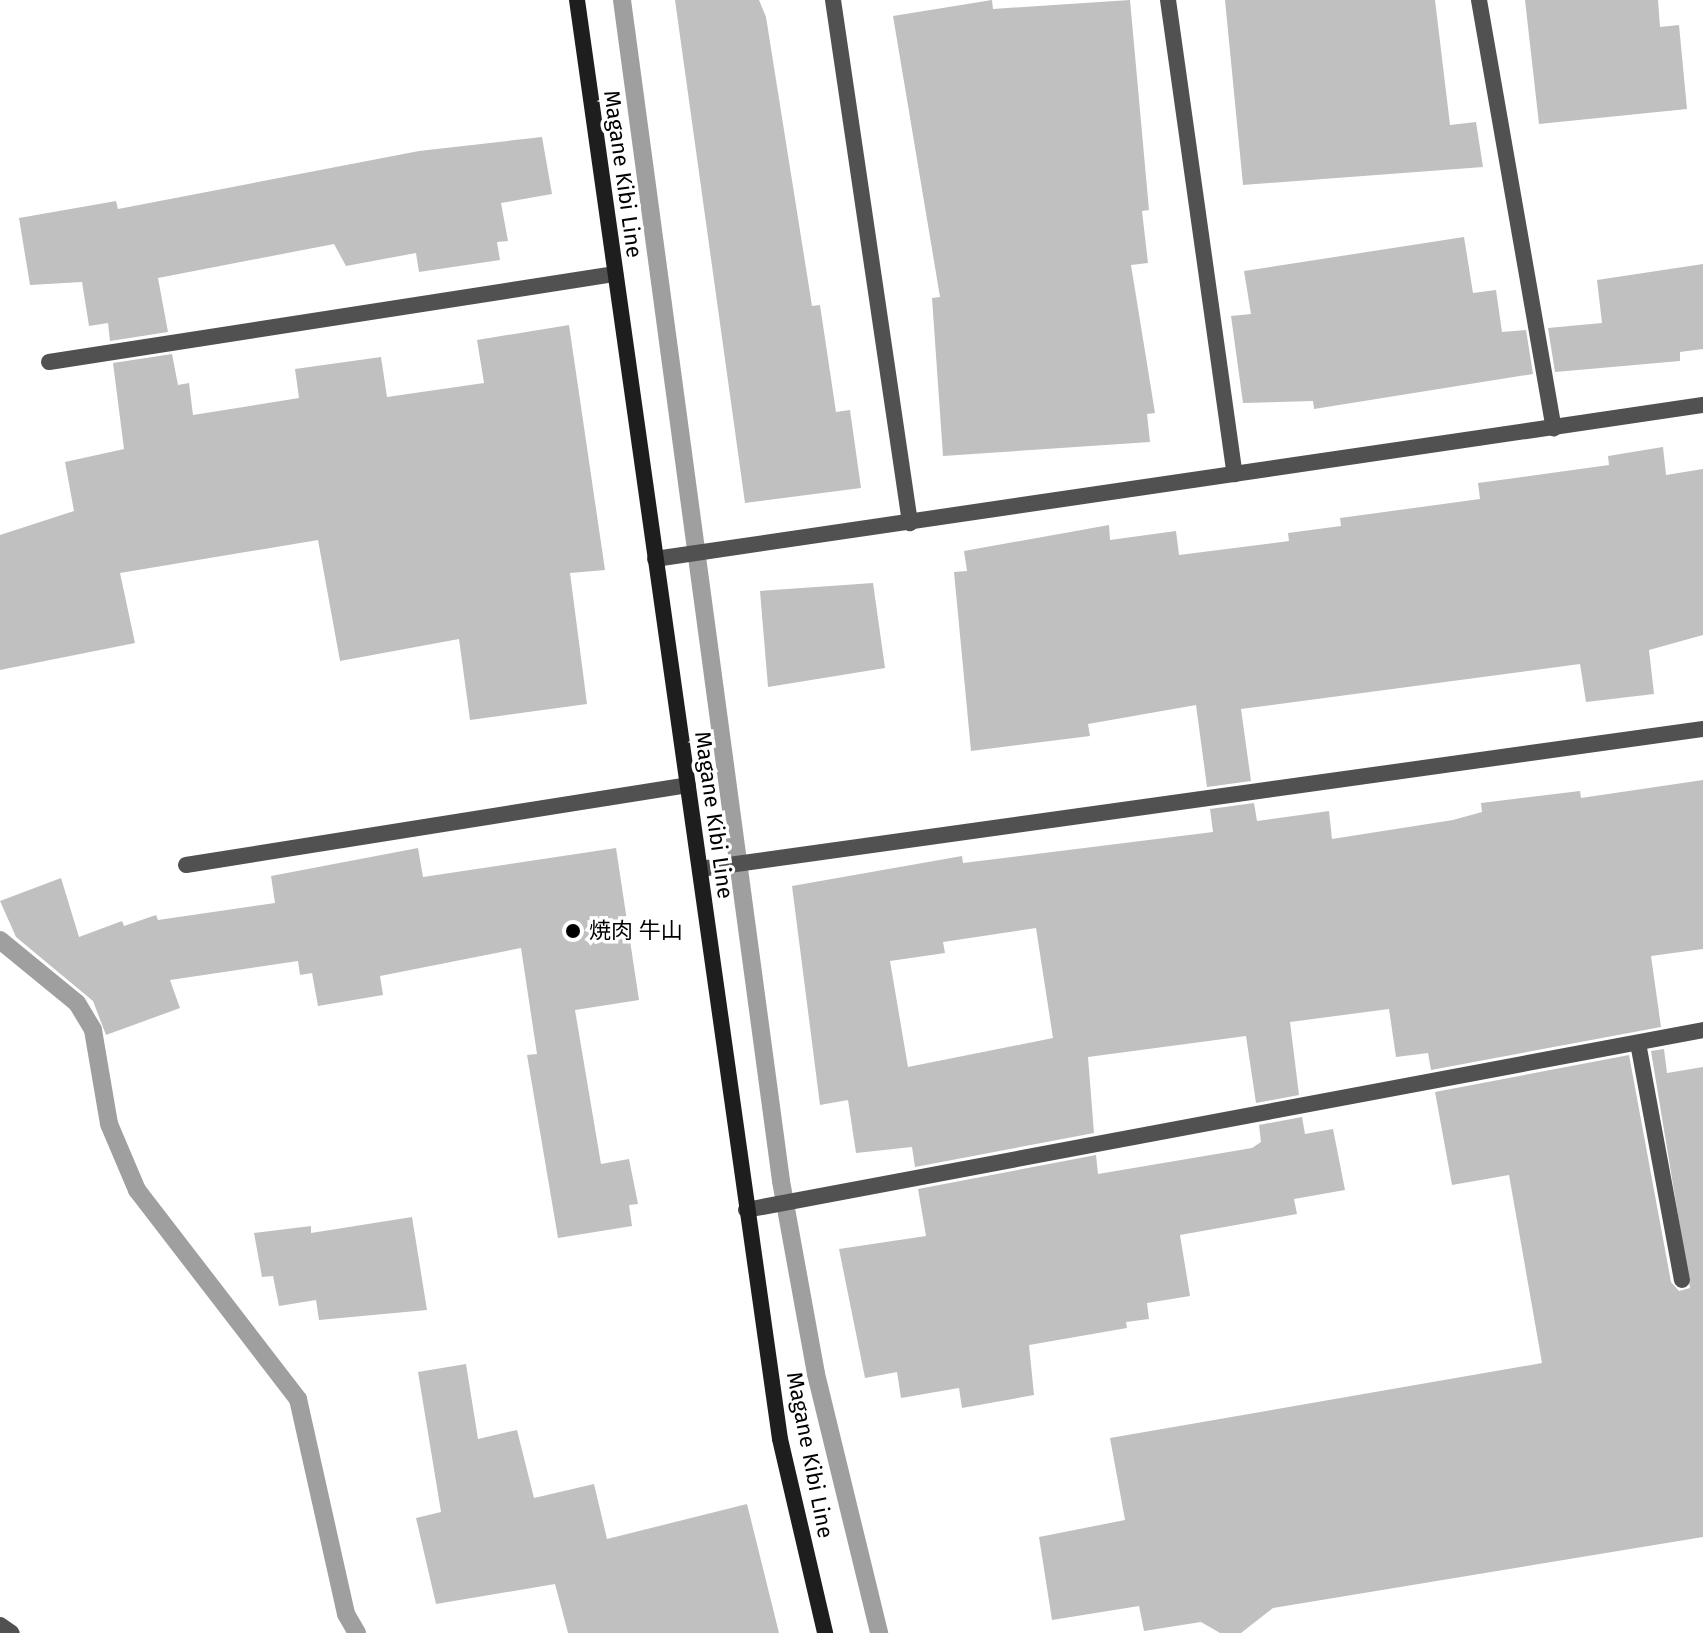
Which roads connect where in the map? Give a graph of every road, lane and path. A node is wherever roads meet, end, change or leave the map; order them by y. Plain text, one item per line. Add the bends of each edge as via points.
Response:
1 (577, 0) edge
2 (833, 0) edge
3 (1168, 0) edge
4 (1479, 0) edge
5 (615, 274) junction
6 (49, 362) dead end
7 (1703, 405) edge
8 (1554, 428) junction
9 (1235, 474) junction
10 (910, 523) junction
11 (655, 559) junction
12 (1703, 729) edge
13 (688, 785) junction
14 (186, 865) dead end
15 (700, 869) junction
16 (1703, 1030) edge
17 (1638, 1043) junction
18 (746, 1210) junction
19 (1682, 1280) dead end
20 (0, 1625) edge
21 (12, 1633) edge
22 (825, 1633) edge

1 - 5 main road, Magane Kibi Line
2 - 10 street
3 - 9 street
4 - 8 street
5 - 6 street
5 - 11 main road, Magane Kibi Line
7 - 8 street
8 - 9 street
9 - 10 street
10 - 11 street
11 - 13 main road, Magane Kibi Line
12 - 15 street
13 - 14 street
13 - 15 main road, Magane Kibi Line
15 - 18 main road, Magane Kibi Line
16 - 17 street
17 - 18 street
17 - 19 street
18 - 22 main road, Magane Kibi Line via 780,1439
20 - 21 street

